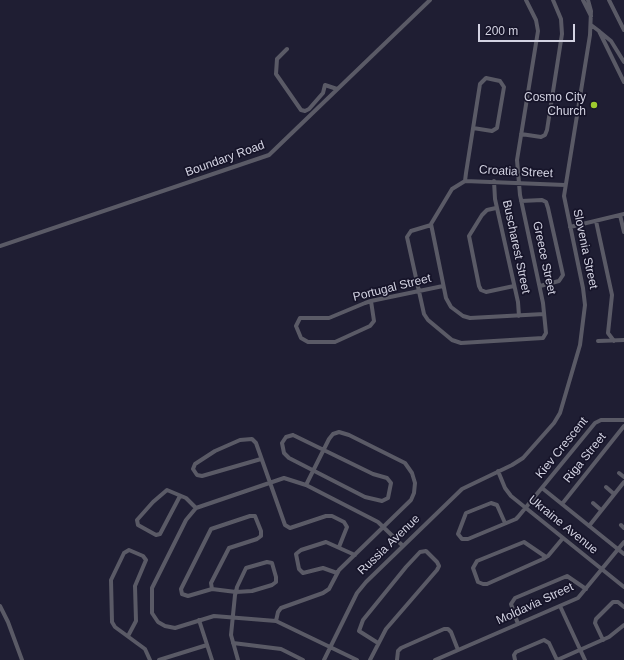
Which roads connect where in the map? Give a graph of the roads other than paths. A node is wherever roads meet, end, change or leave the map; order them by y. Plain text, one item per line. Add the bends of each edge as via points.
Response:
1 (430, 0) edge
2 (526, 0) edge
3 (553, 0) edge
4 (583, 0) edge
5 (588, 0) edge
6 (609, 0) edge
7 (591, 16) junction
8 (591, 25) junction
9 (624, 30) edge
10 (599, 31) junction
11 (287, 49) dead end
12 (624, 62) edge
13 (624, 82) edge
14 (336, 89) junction
15 (473, 128) junction
16 (521, 134) junction
17 (465, 181) junction
18 (494, 181) junction
19 (520, 182) junction
20 (565, 185) junction
21 (521, 202) junction
22 (496, 208) junction
23 (622, 215) edge
24 (596, 221) junction
25 (431, 225) junction
26 (570, 227) junction
27 (624, 232) edge
28 (0, 246) edge
29 (443, 286) junction
30 (514, 286) junction
31 (540, 286) junction
32 (419, 291) junction
33 (371, 301) junction
34 (544, 314) junction
35 (519, 316) junction
36 (624, 340) edge
37 (598, 341) dead end
38 (614, 341) junction
39 (624, 420) edge
40 (624, 426) edge
41 (324, 449) junction
42 (261, 459) junction
43 (311, 470) junction
44 (498, 471) junction
45 (619, 473) dead end
46 (624, 477) edge
47 (270, 482) junction
48 (624, 482) edge
49 (306, 485) junction
50 (542, 488) junction
51 (606, 488) dead end
52 (614, 494) junction
53 (180, 496) junction
54 (594, 503) dead end
55 (562, 504) junction
56 (196, 508) junction
57 (526, 509) junction
58 (601, 510) junction
59 (505, 523) junction
60 (589, 526) junction
61 (384, 527) junction
62 (563, 538) junction
63 (624, 542) edge
64 (403, 546) junction
65 (339, 547) junction
66 (618, 549) junction
67 (624, 554) edge
68 (355, 555) junction
69 (546, 557) junction
70 (602, 569) junction
71 (337, 573) junction
72 (624, 587) edge
73 (212, 589) junction
74 (586, 589) junction
75 (236, 592) junction
76 (0, 606) edge
77 (560, 606) junction
78 (624, 607) edge
79 (233, 617) junction
80 (199, 620) junction
81 (276, 621) junction
82 (518, 624) junction
83 (624, 625) edge
84 (128, 636) junction
85 (602, 640) junction
86 (233, 643) junction
87 (378, 643) junction
88 (207, 645) junction
89 (330, 647) junction
90 (458, 650) junction
91 (580, 650) junction
92 (22, 660) edge
93 (150, 660) edge
94 (159, 660) edge
95 (212, 660) edge
96 (238, 660) edge
97 (302, 660) edge
98 (324, 660) edge
99 (356, 660) edge
100 (370, 660) edge
101 (397, 660) edge
102 (435, 660) edge
103 (515, 660) edge
104 (557, 660) edge
105 (585, 660) edge

1 - 14 street, Boundary Road
2 - 16 street, Greece Street via 536,20 538,31
3 - 16 street via 562,19 562,34 547,130 541,137
4 - 7 street
5 - 7 street, Slovenia Street
6 - 9 street
7 - 8 street, Slovenia Street
8 - 10 street
8 - 20 street, Slovenia Street
10 - 12 street via 611,41
10 - 13 street
11 - 14 street via 277,59 276,74 301,110 309,109 323,94 325,85
14 - 28 street, Boundary Road via 265,157
15 - 15 street via 481,82 487,78 500,81 504,87 497,128 492,131
15 - 17 street
16 - 19 street, Greece Street via 517,158
17 - 18 street, Croatia Street
17 - 25 street, Croatia Street via 452,189
18 - 19 street, Croatia Street
18 - 22 street, Buscharest Street
19 - 20 street, Croatia Street
19 - 21 street, Greece Street
20 - 26 street, Slovenia Street via 564,199
21 - 31 street, Greece Street
21 - 31 street via 542,200 548,208 563,275 559,282
22 - 30 street, Buscharest Street
22 - 30 street via 483,214 469,236 479,286 486,292
23 - 24 street
23 - 27 street
24 - 26 street
24 - 38 street via 612,295 608,333
25 - 29 street
25 - 32 street via 412,230 408,236
26 - 44 street, Slovenia Street via 585,300 580,343 570,380 554,423 523,458
29 - 32 street, Portugal Street
29 - 35 street via 448,303 465,317
30 - 35 street, Buscharest Street
31 - 34 street, Greece Street
32 - 33 street, Portugal Street
32 - 34 street, Greece Street via 426,318 456,342 543,338 546,333
33 - 33 street, Portugal Street via 373,324 334,342 302,340 296,326 299,319 329,318
34 - 35 street
36 - 38 street
37 - 38 street
39 - 50 street, Kiev Crescent via 601,420 595,423
40 - 55 street, Riga Street
41 - 43 street
41 - 43 street via 295,436 287,436 283,440 286,456
41 - 43 street via 369,472 388,478 391,483 388,498 383,501 370,499
41 - 61 street via 333,434 342,432 410,468 415,484 413,496
42 - 42 street via 255,442 246,439 212,452 194,465 193,469 197,475 204,476
42 - 47 street
43 - 49 street
44 - 57 street, Ukraine Avenue via 508,493
44 - 64 street, Russia Avenue via 462,489
45 - 46 street
47 - 49 street via 287,478
47 - 56 street
47 - 65 street via 288,527 328,516 345,523 347,531
48 - 52 street
49 - 61 street
50 - 55 street
50 - 57 street, Kiev Crescent
51 - 52 street
52 - 58 street
53 - 53 street via 171,490 165,490 138,520 138,525 154,534 160,534
53 - 56 street via 189,500
54 - 58 street
55 - 60 street
56 - 80 street via 187,517 156,579 151,605 156,619 168,627 175,628
57 - 59 street, Kiev Crescent via 518,517
57 - 62 street, Ukraine Avenue
58 - 60 street
59 - 59 street, Kiev Crescent via 468,540 462,539 458,534 466,513 491,503 497,505
60 - 66 street
61 - 64 street
61 - 68 street
62 - 69 street
62 - 70 street, Ukraine Avenue
63 - 66 street, Moldavia Street
64 - 89 street, Russia Avenue via 360,589
65 - 68 street
65 - 71 street via 324,542 298,551 295,556 303,573 324,568
66 - 67 street
66 - 70 street, Moldavia Street
68 - 71 street
69 - 69 street via 485,584 478,582 473,568 477,562 524,542
70 - 72 street, Ukraine Avenue
70 - 74 street, Moldavia Street
71 - 81 street via 326,592 281,608
73 - 73 street via 188,596 182,594 180,589 209,530 254,516 261,536 229,548 211,582
73 - 75 street
74 - 77 street, Moldavia Street via 578,598
74 - 82 street via 566,576 515,598 510,604
75 - 75 street via 246,568 267,562 272,564 276,579 274,584 252,591
75 - 79 street
76 - 92 street
77 - 82 street, Moldavia Street
77 - 91 street
78 - 85 street via 618,602 613,602 596,619 595,623
79 - 80 street via 214,616
79 - 81 street
79 - 86 street
80 - 88 street
81 - 89 street
82 - 90 street, Moldavia Street
83 - 85 street
84 - 84 street via 112,624 110,584 124,553 129,550 146,560 135,586 136,621
84 - 93 street via 145,649
85 - 91 street
86 - 96 street
86 - 97 street via 281,649
87 - 87 street via 391,623 437,570 437,562 426,551 420,552 406,567 363,620 359,632
87 - 100 street
88 - 94 street
88 - 95 street
89 - 98 street, Russia Avenue
89 - 99 street
90 - 101 street via 451,632 444,629 401,648
90 - 102 street, Moldavia Street
91 - 104 street
91 - 105 street
103 - 104 street via 516,652 544,640 549,643

